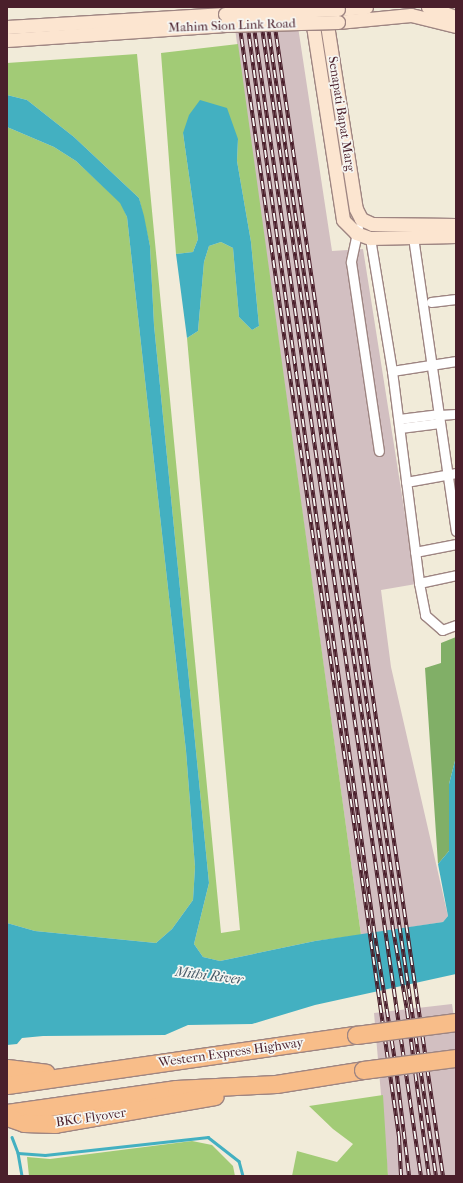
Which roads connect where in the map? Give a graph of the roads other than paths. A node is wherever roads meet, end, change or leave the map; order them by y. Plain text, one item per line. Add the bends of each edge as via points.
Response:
1 (310, 7) edge
2 (324, 7) edge
3 (366, 7) edge
4 (428, 7) edge
5 (182, 12) edge
6 (353, 14) junction
7 (456, 17) edge
8 (225, 20) junction
9 (161, 23) junction
10 (7, 26) edge
11 (456, 26) edge
12 (124, 27) junction
13 (7, 40) edge
14 (361, 219) junction
15 (456, 225) edge
16 (356, 233) junction
17 (456, 236) edge
18 (413, 237) junction
19 (370, 238) junction
20 (456, 299) edge
21 (431, 302) dead end
22 (456, 361) edge
23 (433, 364) junction
24 (392, 371) junction
25 (456, 414) edge
26 (440, 418) junction
27 (399, 424) junction
28 (379, 451) dead end
29 (456, 473) edge
30 (446, 474) junction
31 (406, 482) junction
32 (456, 532) edge
33 (456, 544) edge
34 (415, 552) junction
35 (456, 575) edge
36 (419, 583) junction
37 (456, 626) edge
38 (456, 1022) edge
39 (456, 1058) edge
40 (8, 1080) edge
41 (276, 1084) junction
42 (7, 1113) edge
43 (7, 1117) edge

1 - 16 main road, Senapati Bapat Marg via 343,220
2 - 14 main road, Senapati Bapat Marg via 356,209
3 - 6 main road, Mahim Sion Link Road
4 - 7 main road
5 - 8 main road, Mahim Sion Link Road
5 - 9 main road, Mahim Sion Link Road
6 - 8 main road, Mahim Sion Link Road, bridge
6 - 11 main road, Mahim Sion Link Road via 411,15
8 - 9 main road, Mahim Sion Link Road
9 - 12 main road, Mahim Sion Link Road
10 - 12 main road, Mahim Sion Link Road
12 - 13 main road, Mahim Sion Link Road
14 - 15 main road via 372,224
14 - 16 street
16 - 19 main road
16 - 28 street via 350,262
17 - 18 main road
18 - 19 main road
18 - 23 street
19 - 24 street
20 - 21 street
22 - 23 street
23 - 24 street
23 - 26 street
24 - 27 street
25 - 26 street
26 - 27 street
26 - 30 street
27 - 31 street
29 - 30 street
30 - 31 street
30 - 32 street
31 - 34 street
33 - 34 street
34 - 36 street
35 - 36 street
36 - 37 street via 425,615 442,630
38 - 40 highway, Western Express Highway, bridge via 69,1076
39 - 41 highway, bridge
41 - 42 highway via 176,1089
41 - 43 highway, BKC Flyover via 55,1124 24,1123

